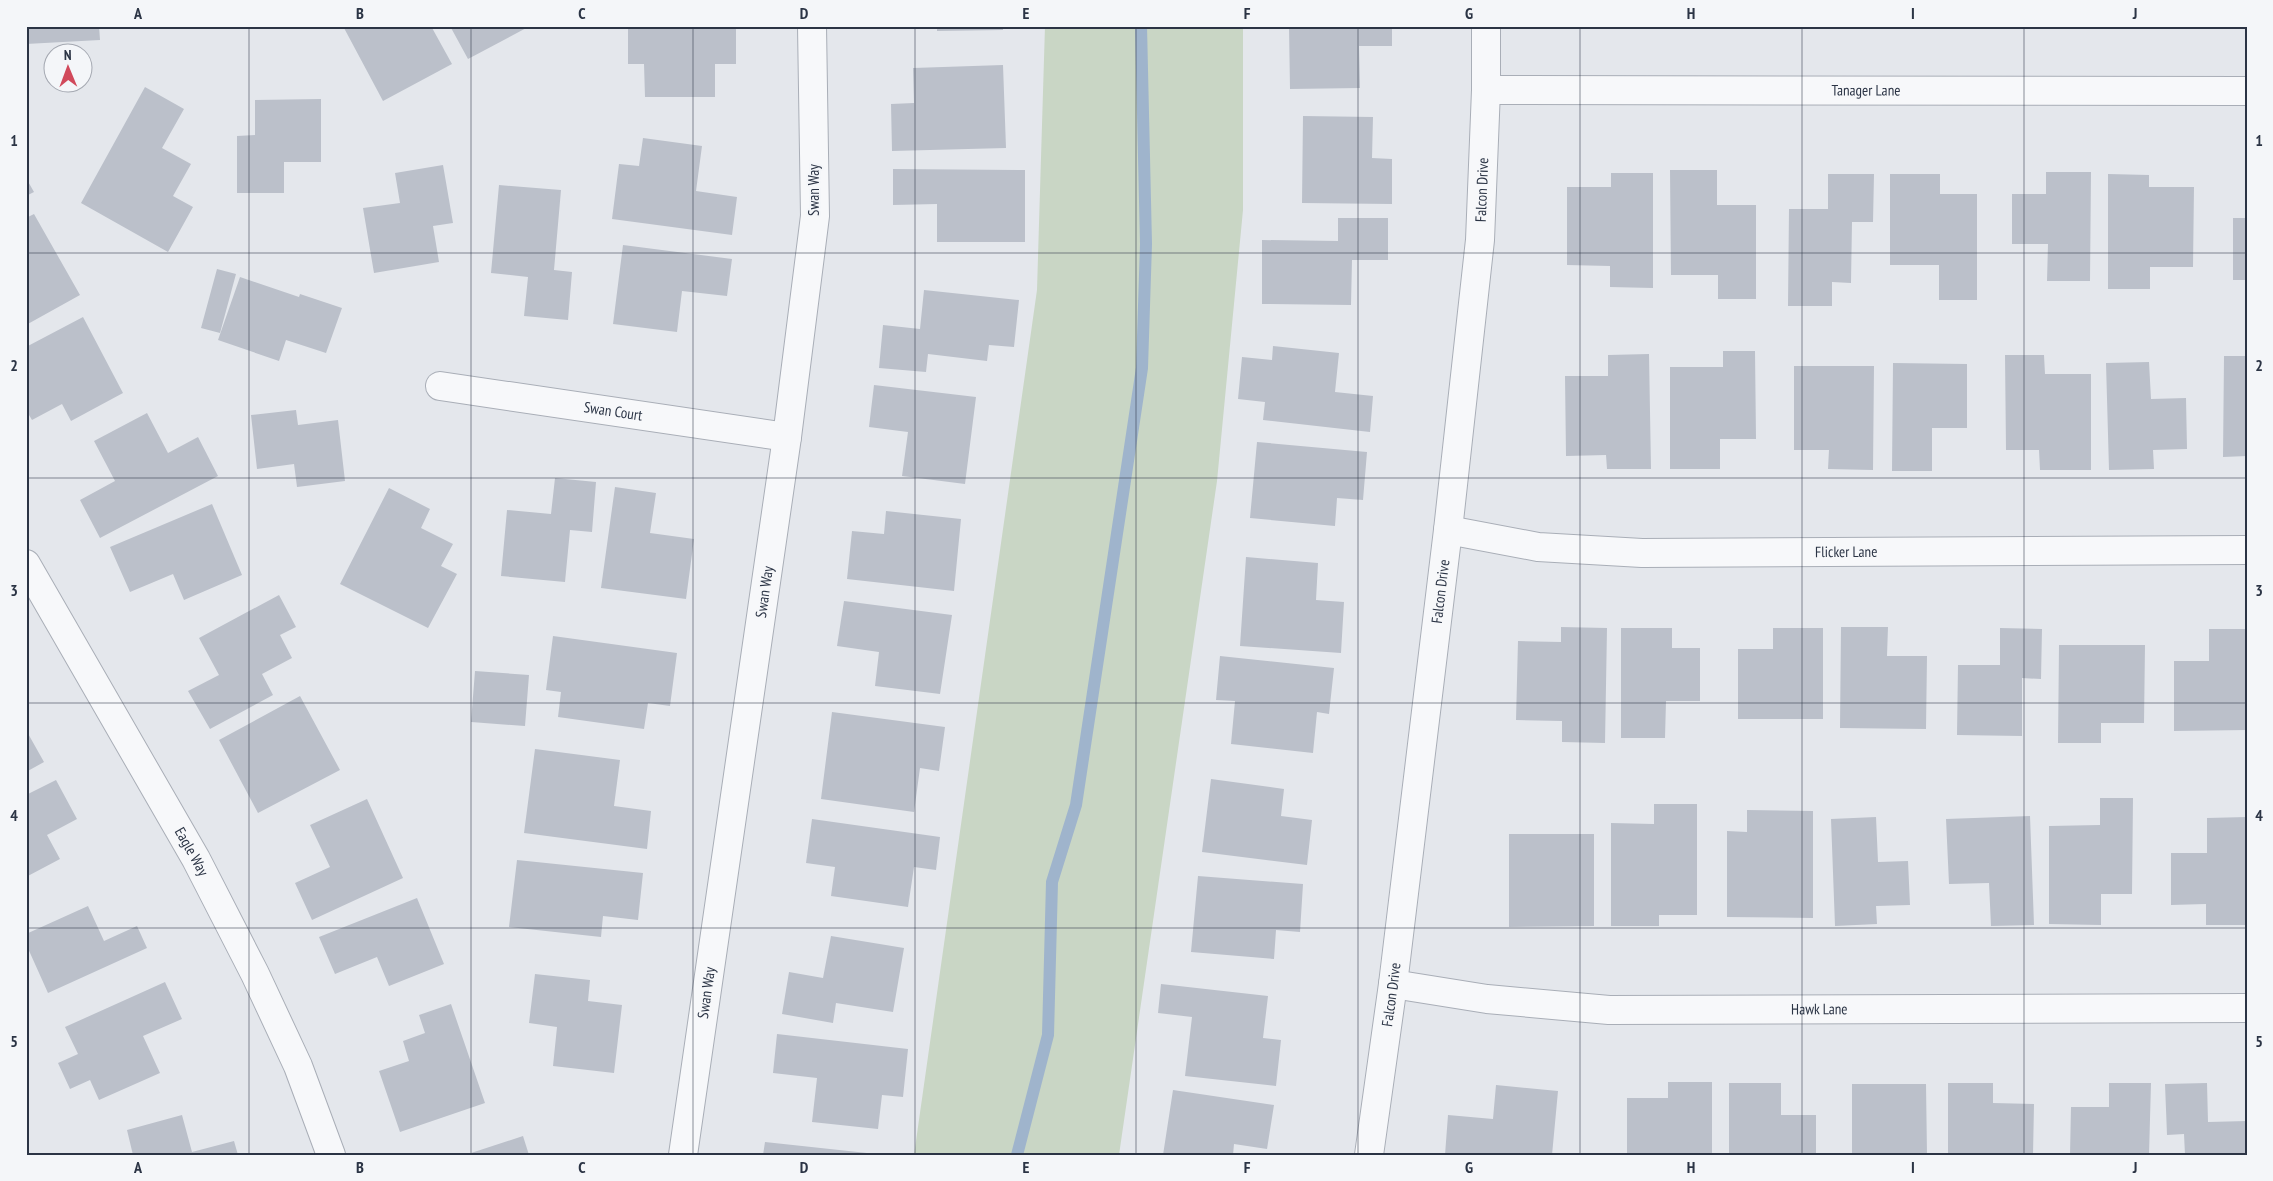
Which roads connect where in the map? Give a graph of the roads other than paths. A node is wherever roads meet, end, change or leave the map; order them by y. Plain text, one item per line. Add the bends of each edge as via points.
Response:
1 (812, 26) edge
2 (1486, 26) edge
3 (1486, 90) junction
4 (2247, 91) edge
5 (440, 386) dead end
6 (787, 437) junction
7 (1448, 530) junction
8 (2247, 550) edge
9 (26, 564) edge
10 (1394, 984) junction
11 (2247, 1008) edge
12 (331, 1155) edge
13 (683, 1155) edge
14 (1369, 1155) edge

1 - 6 street, Swan Way via 815,216
2 - 3 street, Falcon Drive
3 - 4 street, Tanager Lane
3 - 7 street, Falcon Drive via 1480,240
5 - 6 street, Swan Court
6 - 13 street, Swan Way
7 - 8 street, Flicker Lane via 1538,547 1642,553
7 - 10 street, Falcon Drive
9 - 12 street, Eagle Way via 196,859 298,1066
10 - 11 street, Hawk Lane via 1487,999 1609,1010
10 - 14 street, Falcon Drive

